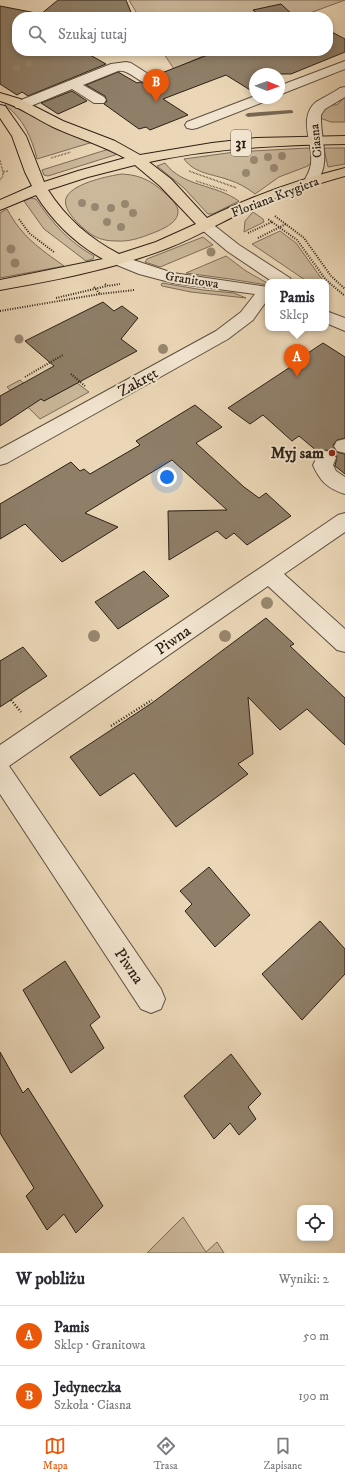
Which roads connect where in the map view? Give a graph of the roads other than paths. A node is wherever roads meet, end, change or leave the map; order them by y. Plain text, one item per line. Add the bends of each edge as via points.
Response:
1 (339, 67) edge
2 (345, 77) edge
3 (148, 80) dead end
4 (73, 84) junction
5 (285, 89) edge
6 (345, 91) edge
7 (0, 97) edge
8 (99, 100) dead end
9 (249, 103) edge
10 (21, 105) junction
11 (0, 110) edge
12 (192, 125) dead end
13 (316, 140) junction
14 (345, 140) edge
15 (138, 160) junction
16 (345, 172) edge
17 (311, 181) junction
18 (39, 188) junction
19 (0, 205) edge
20 (206, 226) junction
21 (118, 260) junction
22 (280, 279) edge
23 (0, 285) edge
24 (265, 292) edge
25 (265, 294) edge
26 (0, 458) edge
27 (326, 458) dead end
28 (345, 487) edge
29 (345, 521) edge
30 (268, 573) junction
31 (345, 643) edge
32 (0, 759) edge
33 (0, 773) edge
34 (151, 999) dead end

1 - 2 street
1 - 5 street
3 - 4 street via 121,66
4 - 8 street
4 - 10 street
6 - 13 street, Ciasna via 325,103 315,113 313,119
7 - 10 main road
9 - 12 street
10 - 15 main road via 58,124 104,141
11 - 18 main road via 21,140
13 - 14 main road, 31
13 - 15 main road, 31 via 232,144
13 - 17 street, Ciasna via 319,162
15 - 18 main road, 31 via 87,172
15 - 20 main road via 175,191
16 - 17 main road, Floriana Krygiera
17 - 20 main road, Floriana Krygiera via 248,205
18 - 19 main road
18 - 21 main road via 78,236
20 - 21 main road, Floriana Krygiera
20 - 22 street
21 - 23 main road, Floriana Krygiera
21 - 24 street, Granitowa via 153,273 184,280 241,286
25 - 26 street, Zakręt via 247,316 222,335
27 - 28 street via 323,465 328,476
29 - 30 street, Piwna
30 - 31 street
30 - 32 street, Piwna
33 - 34 street, Piwna

